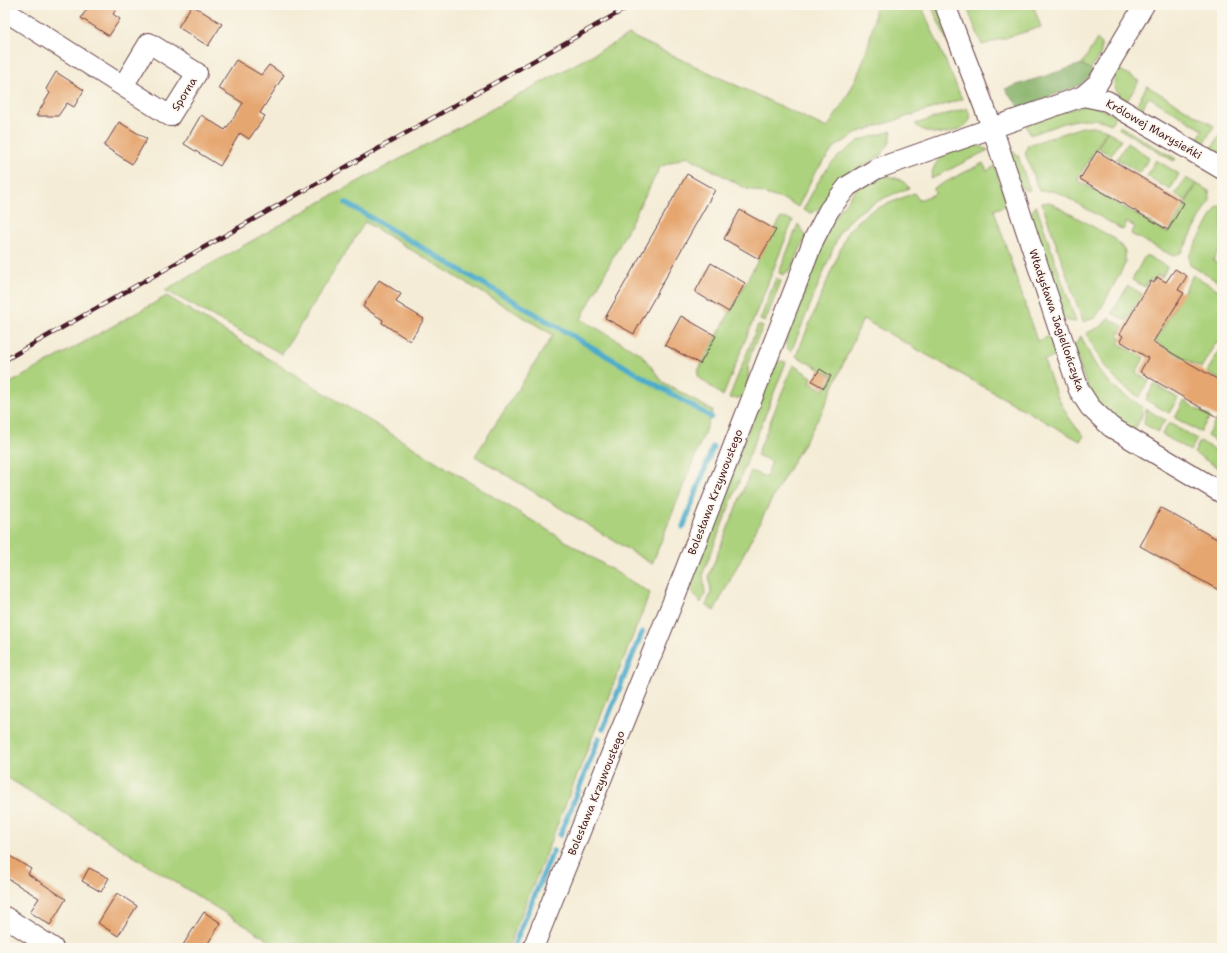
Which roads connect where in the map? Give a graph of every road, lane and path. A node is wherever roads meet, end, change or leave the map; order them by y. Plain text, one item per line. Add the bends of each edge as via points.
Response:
1 (945, 5) edge
2 (1144, 5) edge
3 (5, 11) edge
4 (123, 86) dead end
5 (1083, 96) junction
6 (992, 127) junction
7 (1222, 169) edge
8 (1222, 493) edge
9 (5, 917) edge
10 (53, 948) edge
11 (533, 948) edge

1 - 6 street, Władysława Jagiellończyka
2 - 5 street via 1098,83
3 - 4 street
5 - 6 street, Bolesława Krzywoustego
5 - 7 street, Królowej Marysieńki via 1107,101
6 - 8 street, Władysława Jagiellończyka via 1074,376 1083,396 1099,418 1111,427
6 - 11 street, Bolesława Krzywoustego via 876,169 848,186 829,210 814,239 674,599
9 - 10 street

